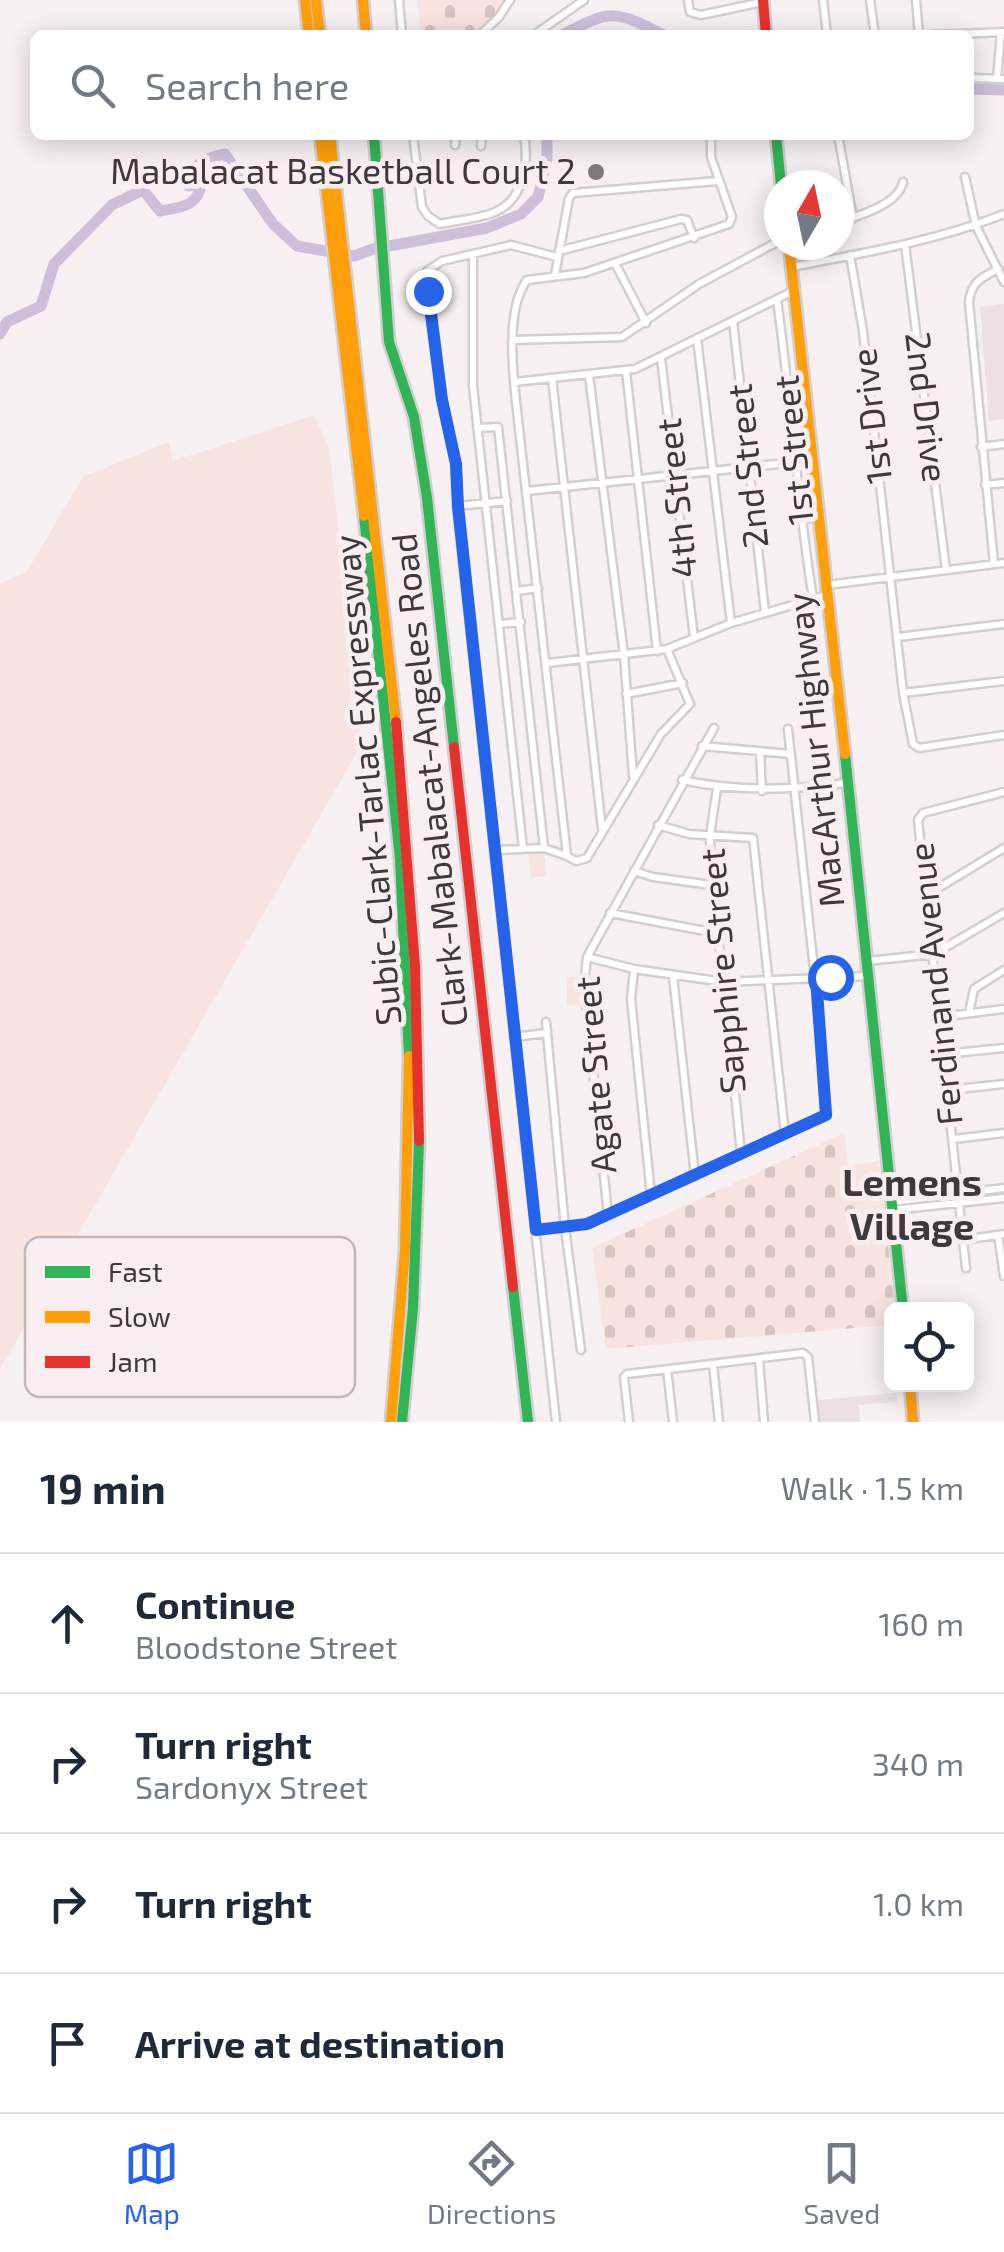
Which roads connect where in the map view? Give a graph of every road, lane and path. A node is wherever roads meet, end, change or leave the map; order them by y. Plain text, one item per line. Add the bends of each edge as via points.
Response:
1 (305, 0) edge
2 (316, 0) edge
3 (363, 0) edge
4 (399, 0) edge
5 (510, 0) edge
6 (584, 0) edge
7 (688, 0) edge
8 (822, 0) edge
9 (870, 0) edge
10 (916, 0) edge
11 (763, 1) edge
12 (494, 22) junction
13 (308, 30) edge
14 (319, 30) edge
15 (366, 30) edge
16 (402, 30) edge
17 (485, 30) edge
18 (492, 30) edge
19 (541, 30) edge
20 (766, 30) edge
21 (826, 30) edge
22 (874, 30) edge
23 (919, 30) edge
24 (1002, 32) edge
25 (974, 33) edge
26 (974, 78) edge
27 (1000, 79) edge
28 (321, 140) edge
29 (330, 140) edge
30 (374, 140) edge
31 (414, 140) edge
32 (456, 140) edge
33 (482, 140) edge
34 (524, 140) edge
35 (711, 140) edge
36 (777, 140) edge
37 (839, 140) edge
38 (455, 145) dead end
39 (481, 146) dead end
40 (780, 170) edge
41 (844, 170) edge
42 (965, 178) dead end
43 (718, 180) junction
44 (903, 182) dead end
45 (333, 213) junction
46 (1004, 214) edge
47 (854, 218) edge
48 (976, 226) junction
49 (694, 238) junction
50 (905, 244) junction
51 (764, 249) edge
52 (473, 254) junction
53 (558, 254) junction
54 (854, 254) edge
55 (789, 260) edge
56 (825, 260) edge
57 (851, 260) edge
58 (614, 263) junction
59 (790, 267) junction
60 (998, 269) junction
61 (555, 275) junction
62 (1004, 282) edge
63 (341, 286) junction
64 (794, 291) junction
65 (777, 300) junction
66 (733, 321) junction
67 (646, 323) junction
68 (697, 338) junction
69 (513, 340) junction
70 (661, 358) junction
71 (626, 371) junction
72 (590, 375) junction
73 (552, 378) junction
74 (804, 378) junction
75 (788, 380) junction
76 (514, 382) junction
77 (808, 409) junction
78 (791, 412) junction
79 (477, 428) junction
80 (1004, 444) edge
81 (980, 447) junction
82 (815, 460) junction
83 (797, 463) junction
84 (748, 468) junction
85 (711, 472) junction
86 (676, 476) junction
87 (639, 479) junction
88 (1004, 482) edge
89 (601, 484) junction
90 (986, 486) junction
91 (565, 487) junction
92 (527, 492) junction
93 (507, 500) junction
94 (486, 502) junction
95 (458, 506) junction
96 (820, 516) junction
97 (800, 519) junction
98 (1004, 521) edge
99 (991, 523) junction
100 (822, 536) junction
101 (803, 537) junction
102 (1004, 563) edge
103 (994, 564) junction
104 (946, 570) junction
105 (890, 578) junction
106 (538, 588) junction
107 (826, 590) junction
108 (517, 591) junction
109 (812, 599) junction
110 (764, 612) junction
111 (521, 622) junction
112 (731, 623) junction
113 (498, 624) junction
114 (1004, 624) edge
115 (898, 636) junction
116 (694, 638) junction
117 (668, 650) junction
118 (657, 651) junction
119 (624, 655) junction
120 (583, 659) junction
121 (548, 663) junction
122 (1004, 680) edge
123 (683, 683) junction
124 (903, 693) junction
125 (626, 694) junction
126 (714, 728) dead end
127 (788, 730) dead end
128 (1004, 734) edge
129 (702, 746) junction
130 (760, 752) junction
131 (791, 754) junction
132 (634, 778) junction
133 (682, 780) junction
134 (847, 783) junction
135 (717, 788) junction
136 (794, 788) junction
137 (762, 792) junction
138 (1004, 792) edge
139 (658, 825) junction
140 (602, 830) junction
141 (710, 835) junction
142 (544, 848) junction
143 (1004, 848) edge
144 (523, 849) junction
145 (496, 850) junction
146 (567, 856) junction
147 (634, 871) junction
148 (711, 885) junction
149 (928, 895) junction
150 (1004, 913) edge
151 (610, 914) junction
152 (716, 932) junction
153 (934, 954) junction
154 (587, 957) junction
155 (634, 969) junction
156 (867, 970) junction
157 (1004, 970) edge
158 (673, 976) junction
159 (816, 978) junction
160 (768, 980) junction
161 (724, 982) junction
162 (1004, 1009) edge
163 (968, 1013) junction
164 (940, 1017) junction
165 (546, 1022) dead end
166 (546, 1033) junction
167 (514, 1037) junction
168 (1004, 1048) edge
169 (944, 1054) junction
170 (1004, 1084) edge
171 (948, 1090) junction
172 (1004, 1133) edge
173 (784, 1134) junction
174 (954, 1139) junction
175 (740, 1154) junction
176 (695, 1176) junction
177 (1004, 1188) edge
178 (956, 1194) junction
179 (651, 1195) junction
180 (1004, 1198) edge
181 (958, 1204) junction
182 (893, 1206) junction
183 (608, 1214) junction
184 (565, 1228) junction
185 (536, 1230) junction
186 (1001, 1234) edge
187 (963, 1240) junction
188 (966, 1268) dead end
189 (1004, 1276) edge
190 (902, 1302) edge
191 (581, 1350) dead end
192 (759, 1360) junction
193 (713, 1364) junction
194 (667, 1369) junction
195 (911, 1392) edge
196 (914, 1421) edge
197 (390, 1422) edge
198 (402, 1422) edge
199 (528, 1422) edge
200 (556, 1422) edge
201 (628, 1422) edge
202 (673, 1422) edge
203 (718, 1422) edge
204 (764, 1422) edge
205 (815, 1422) edge

1 - 13 main road
2 - 14 main road
3 - 15 main road
4 - 16 street
5 - 12 street
6 - 19 street
7 - 11 street via 690,12 701,15
8 - 21 street
9 - 22 street
10 - 23 street
11 - 20 main road
12 - 17 street
12 - 18 street
24 - 25 street
24 - 27 street
26 - 27 street
28 - 45 main road, Subic-Clark-Tarlac Expressway
29 - 45 main road, Subic-Clark-Tarlac Expressway
30 - 199 main road, Clark-Mabalacat-Angeles Road via 394,365 420,441
31 - 34 street via 422,207 440,224 495,212 512,198 524,177
32 - 38 street
33 - 39 street
35 - 43 street
36 - 40 main road
37 - 41 street
42 - 48 street
43 - 49 street via 731,221
43 - 53 street via 573,193
44 - 47 street via 894,198
45 - 63 main road, Subic-Clark-Tarlac Expressway
46 - 48 street
48 - 50 street
48 - 60 street
49 - 53 street via 682,219
49 - 58 street
50 - 54 street
50 - 104 street, 2nd Drive
51 - 67 street
52 - 53 street via 515,244
52 - 79 street
52 - 95 street via 427,271
53 - 61 street
55 - 59 main road, MacArthur Highway
56 - 59 street
57 - 105 street, 1st Drive
58 - 61 street
58 - 67 street
59 - 64 main road, MacArthur Highway
60 - 62 street
60 - 81 street via 970,289
61 - 69 street via 523,284
63 - 197 main road, Subic-Clark-Tarlac Expressway via 405,941 407,1204
63 - 198 main road, Subic-Clark-Tarlac Expressway via 402,766 417,960 418,1172
64 - 65 street
64 - 74 main road, MacArthur Highway
65 - 66 street
65 - 75 street, 1st Street
66 - 68 street
66 - 84 street, 2nd Street
67 - 69 street via 609,339
68 - 70 street
68 - 85 street
69 - 76 street
70 - 71 street
70 - 86 street, 4th Street
71 - 72 street
71 - 87 street
72 - 73 street
72 - 89 street
73 - 76 street
73 - 91 street
74 - 75 street
74 - 77 main road, MacArthur Highway
75 - 78 street, 1st Street
76 - 92 street
77 - 78 street
77 - 82 main road, MacArthur Highway
78 - 83 street, 1st Street
79 - 93 street via 498,427
79 - 94 street
80 - 81 street
81 - 90 street
82 - 83 street
82 - 96 main road, MacArthur Highway
83 - 84 street
83 - 97 street, 1st Street
84 - 85 street
84 - 110 street, 2nd Street
85 - 86 street
85 - 112 street
86 - 87 street
86 - 116 street, 4th Street
87 - 89 street
87 - 118 street
88 - 90 street
89 - 91 street
89 - 119 street
90 - 99 street
91 - 92 street
91 - 120 street
92 - 106 street
93 - 94 street
93 - 108 street
94 - 95 street
94 - 113 street
95 - 145 street
96 - 97 street
96 - 100 main road, MacArthur Highway
97 - 101 street, 1st Street
98 - 99 street
99 - 103 street
100 - 101 street
100 - 107 main road, MacArthur Highway
101 - 109 street, 1st Street
102 - 103 street
103 - 104 street
104 - 105 street
105 - 107 street
105 - 115 street, 1st Drive
106 - 108 street
106 - 121 street
107 - 109 street
107 - 134 main road, MacArthur Highway
108 - 111 street
109 - 110 street
110 - 112 street
111 - 113 street
111 - 142 street
112 - 116 street
113 - 144 street
114 - 115 street
115 - 124 street, 1st Drive
116 - 117 street
117 - 118 street
117 - 123 street
118 - 119 street
119 - 120 street
119 - 125 street
120 - 121 street
120 - 140 street
121 - 146 street
122 - 124 street
123 - 125 street
123 - 132 street via 690,704 660,734
124 - 128 street, 1st Drive via 916,747
125 - 132 street
126 - 129 street, Agate Street
127 - 131 street
129 - 130 street
129 - 133 street, Agate Street
130 - 131 street
130 - 137 street
131 - 136 street
132 - 140 street
133 - 135 street
133 - 139 street, Agate Street
134 - 136 street
134 - 156 main road, MacArthur Highway
135 - 137 street
135 - 141 street, Sapphire Street
136 - 137 street
136 - 159 street
138 - 149 street, Ferdinand Avenue via 923,813 918,820
139 - 141 street
139 - 147 street, Agate Street
140 - 146 street via 582,861
141 - 148 street, Sapphire Street
141 - 160 street via 754,841
142 - 144 street
142 - 146 street
143 - 149 street
144 - 145 street
145 - 167 street
147 - 148 street
147 - 151 street, Agate Street
148 - 152 street, Sapphire Street
149 - 153 street, Ferdinand Avenue
150 - 153 street
151 - 152 street
151 - 154 street, Agate Street
152 - 161 street, Sapphire Street
153 - 156 street
153 - 164 street, Ferdinand Avenue
154 - 155 street
154 - 183 street, Agate Street via 584,984
155 - 158 street
155 - 179 street via 631,999
156 - 159 street
156 - 182 main road, MacArthur Highway
157 - 163 street via 974,989
158 - 161 street
158 - 176 street
159 - 160 street
159 - 173 street via 828,1109
160 - 161 street
160 - 173 street
161 - 175 street, Sapphire Street
162 - 163 street
163 - 164 street
164 - 169 street, Ferdinand Avenue
165 - 166 street
166 - 167 street
166 - 184 street
167 - 185 street
168 - 169 street
169 - 171 street, Ferdinand Avenue
170 - 171 street
171 - 174 street, Ferdinand Avenue
172 - 174 street
173 - 175 street
174 - 178 street, Ferdinand Avenue
175 - 176 street
176 - 179 street
177 - 178 street
178 - 181 street, Ferdinand Avenue
178 - 182 street
179 - 183 street
180 - 181 street
181 - 182 street
181 - 187 street, Ferdinand Avenue
182 - 190 main road, MacArthur Highway
183 - 184 street
184 - 185 street
184 - 191 street
185 - 200 street
186 - 187 street
186 - 189 street
187 - 188 street, Ferdinand Avenue
192 - 193 street
192 - 204 street
192 - 205 street via 806,1354
193 - 194 street
193 - 203 street
194 - 201 street via 625,1375
194 - 202 street
195 - 196 main road

